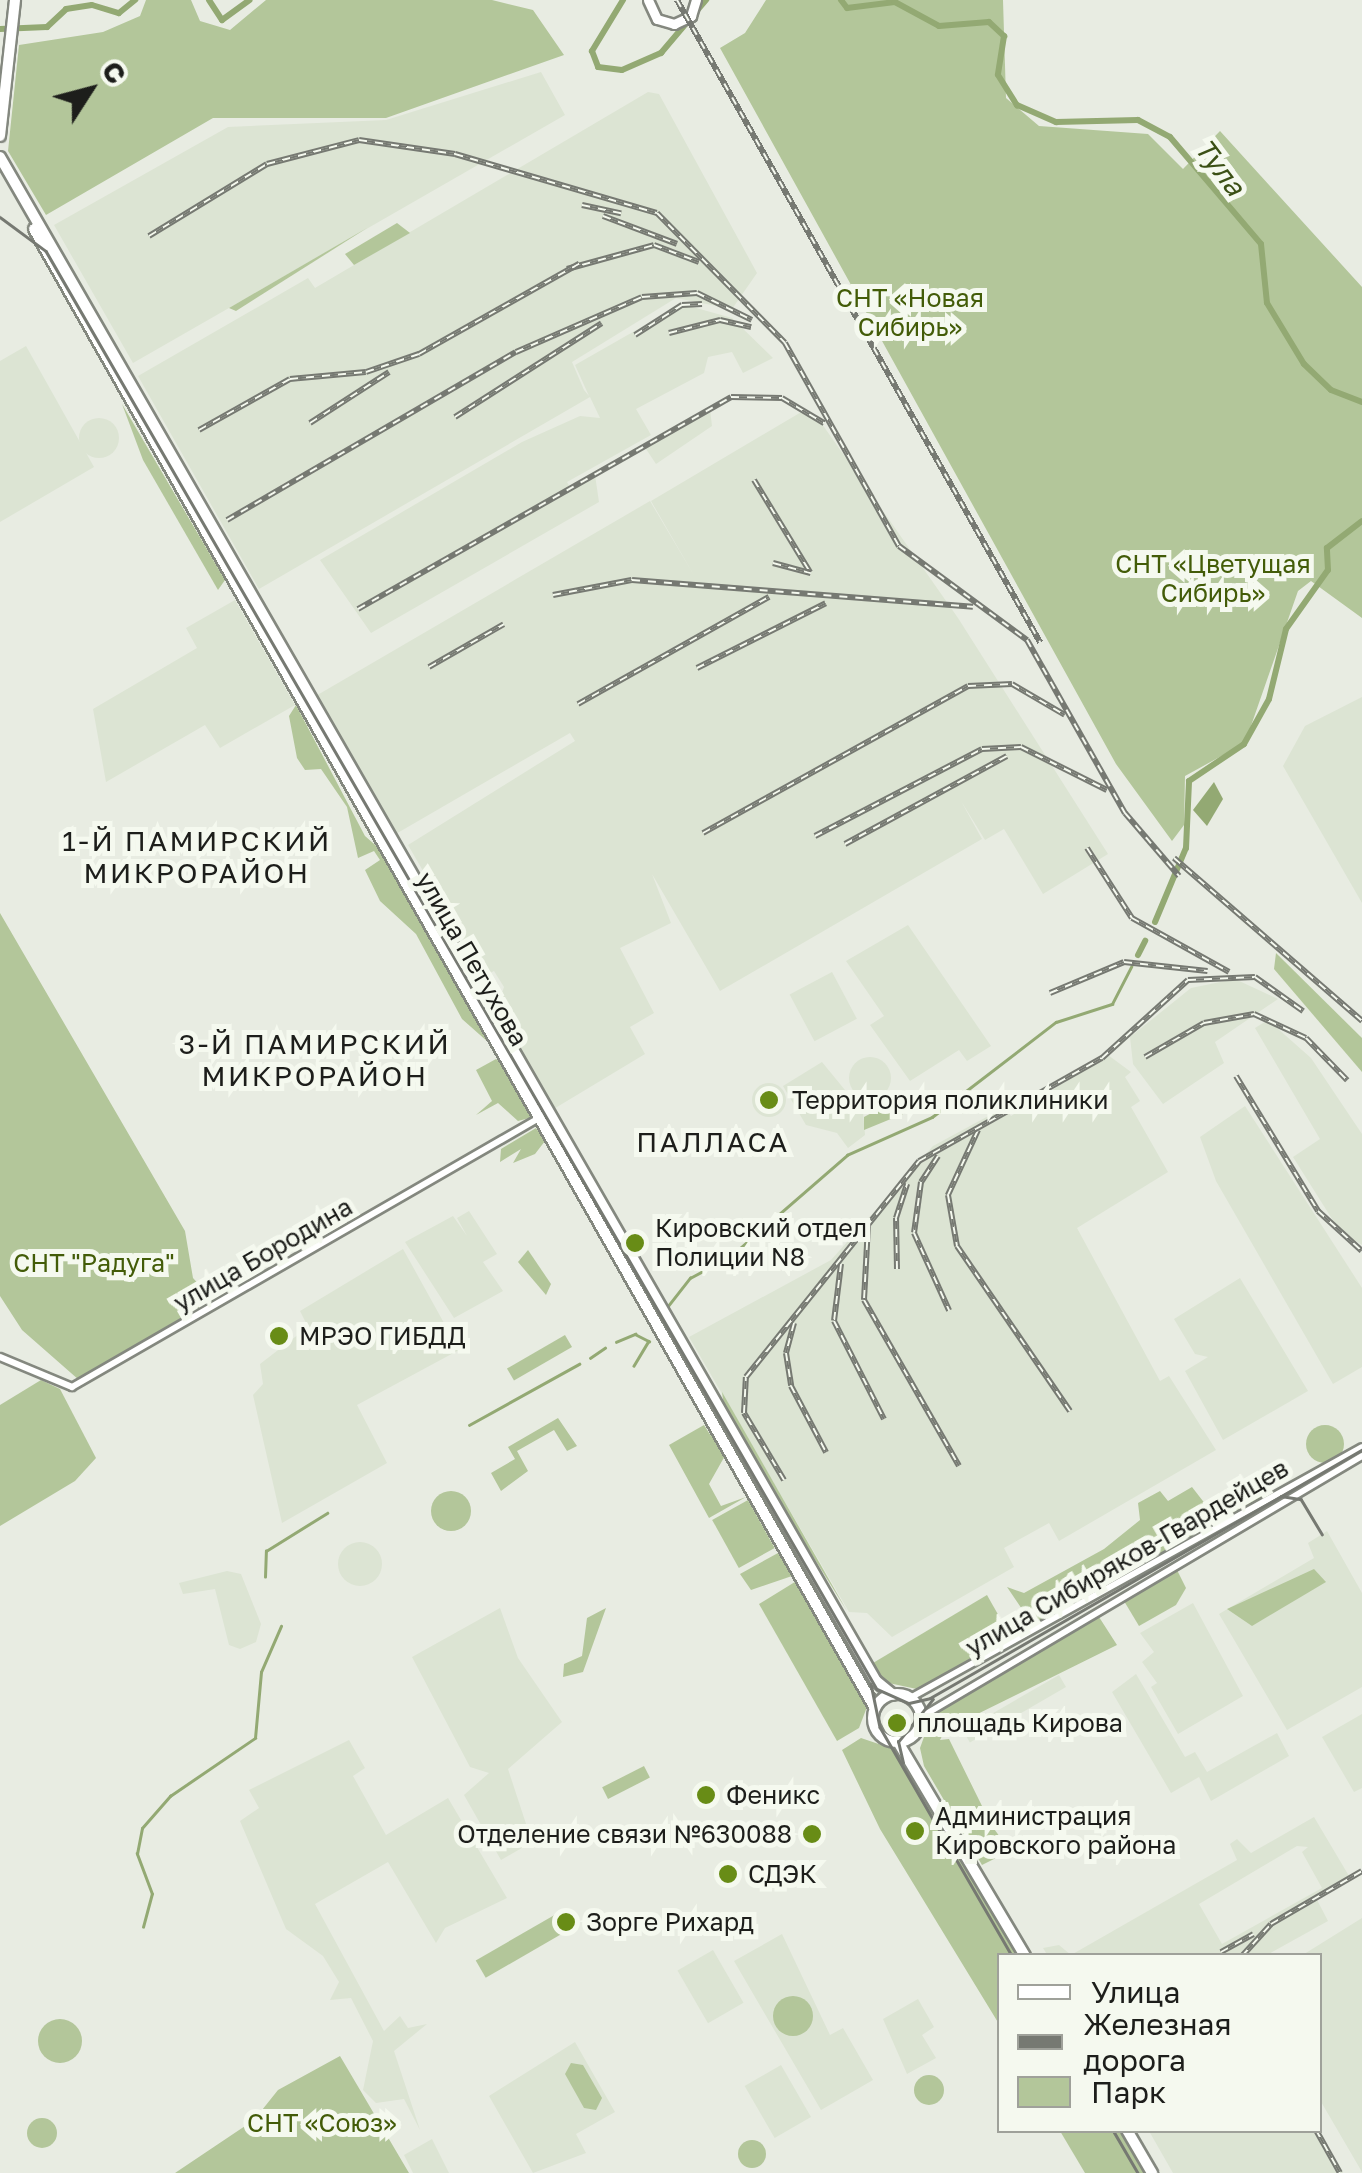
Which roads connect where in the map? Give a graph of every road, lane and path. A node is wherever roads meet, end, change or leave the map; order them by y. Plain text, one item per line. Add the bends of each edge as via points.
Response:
1 (14, 0) edge
2 (648, 0) edge
3 (696, 0) edge
4 (0, 136) edge
5 (0, 157) edge
6 (224, 561) junction
7 (541, 1118) junction
8 (0, 1357) edge
9 (1362, 1446) edge
10 (1362, 1456) edge
11 (1030, 1642) junction
12 (980, 1670) junction
13 (892, 1694) junction
14 (910, 1698) junction
15 (875, 1708) junction
16 (920, 1717) junction
17 (913, 1736) junction
18 (898, 1742) junction
19 (912, 1757) junction
20 (1023, 1953) edge
21 (1129, 2133) edge
22 (1152, 2173) edge

1 - 4 highway
2 - 3 main road via 657,19 674,24 692,16
5 - 6 highway, улица Петухова via 34,229
6 - 7 highway, улица Петухова
6 - 13 highway, улица Петухова via 876,1681
7 - 8 main road, улица Бородина via 72,1387
7 - 15 highway, улица Петухова
9 - 11 main road, улица Сибиряков-Гвардейцев
10 - 11 main road, улица Сибиряков-Гвардейцев
11 - 12 main road, улица Сибиряков-Гвардейцев
12 - 14 main road, улица Сибиряков-Гвардейцев
12 - 16 main road, улица Сибиряков-Гвардейцев
13 - 14 highway
13 - 15 highway
14 - 16 highway
15 - 18 highway via 875,1728
16 - 17 highway
17 - 18 highway
17 - 19 highway
18 - 19 highway
19 - 20 highway
21 - 22 highway

